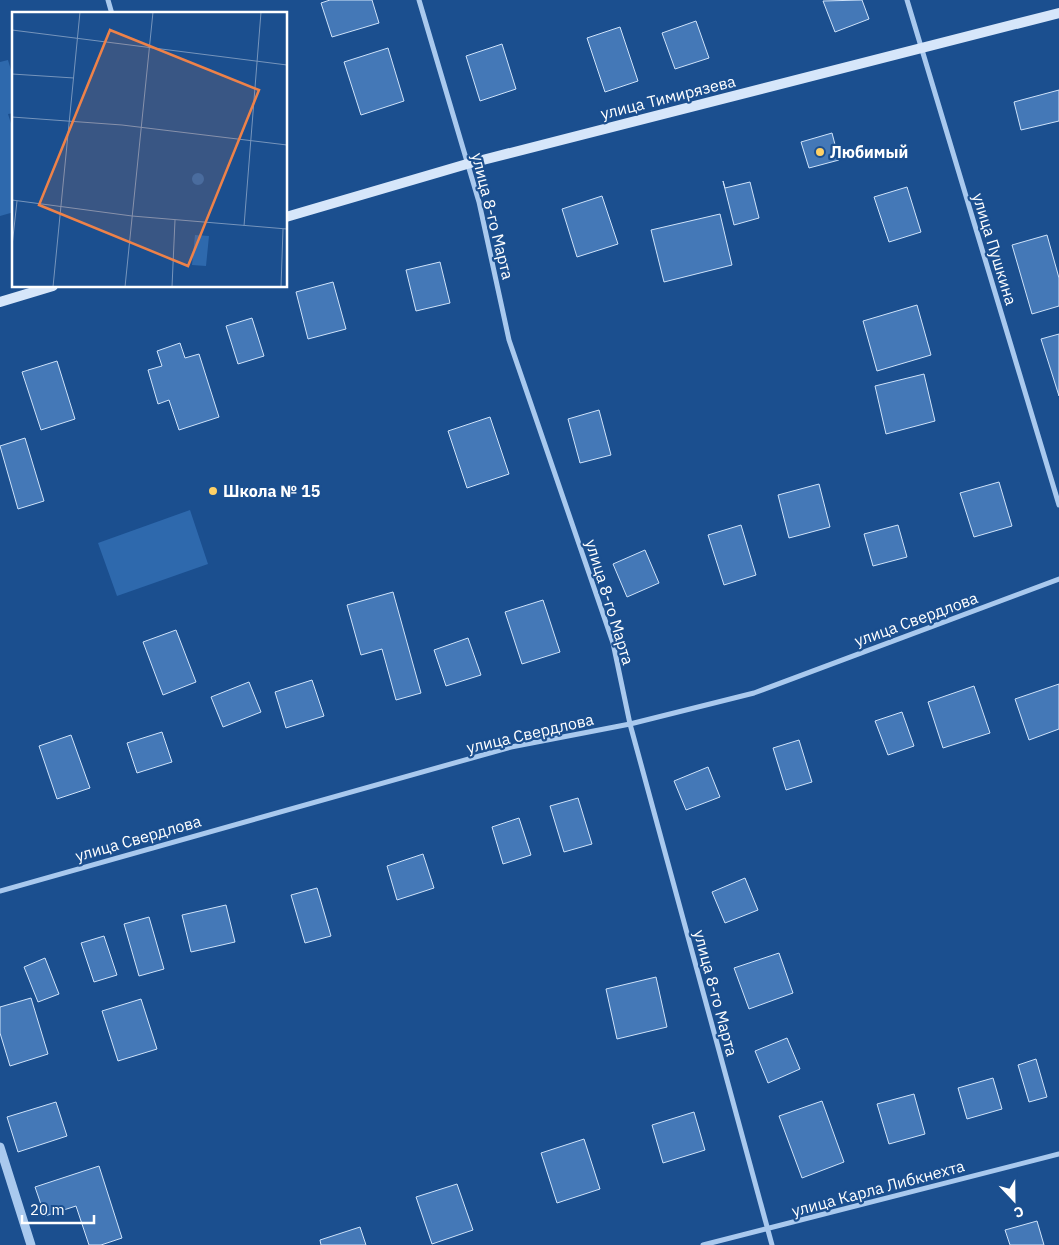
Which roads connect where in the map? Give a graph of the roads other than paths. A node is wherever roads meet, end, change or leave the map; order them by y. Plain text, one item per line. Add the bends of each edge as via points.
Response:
1 (419, 0) edge
2 (907, 0) edge
3 (1059, 13) edge
4 (921, 49) junction
5 (467, 164) junction
6 (288, 216) edge
7 (46, 288) edge
8 (0, 302) edge
9 (1059, 504) edge
10 (1059, 579) edge
11 (630, 724) junction
12 (0, 890) edge
13 (0, 1147) edge
14 (1059, 1154) edge
15 (767, 1230) junction
16 (31, 1245) edge
17 (703, 1245) edge
18 (772, 1245) edge

1 - 5 street, улица 8-го Марта
2 - 4 street, улица Пушкина
3 - 4 main road, улица Тимирязева
4 - 5 main road, улица Тимирязева
4 - 9 street, улица Пушкина
5 - 6 main road, улица Тимирязева
5 - 11 street, улица 8-го Марта via 510,340 613,643
7 - 8 main road
10 - 11 street, улица Свердлова via 754,693
11 - 12 street, улица Свердлова via 502,750
11 - 15 street, улица 8-го Марта
13 - 16 street
14 - 15 street, улица Карла Либкнехта
15 - 17 street, улица Карла Либкнехта
15 - 18 street, улица 8-го Марта

